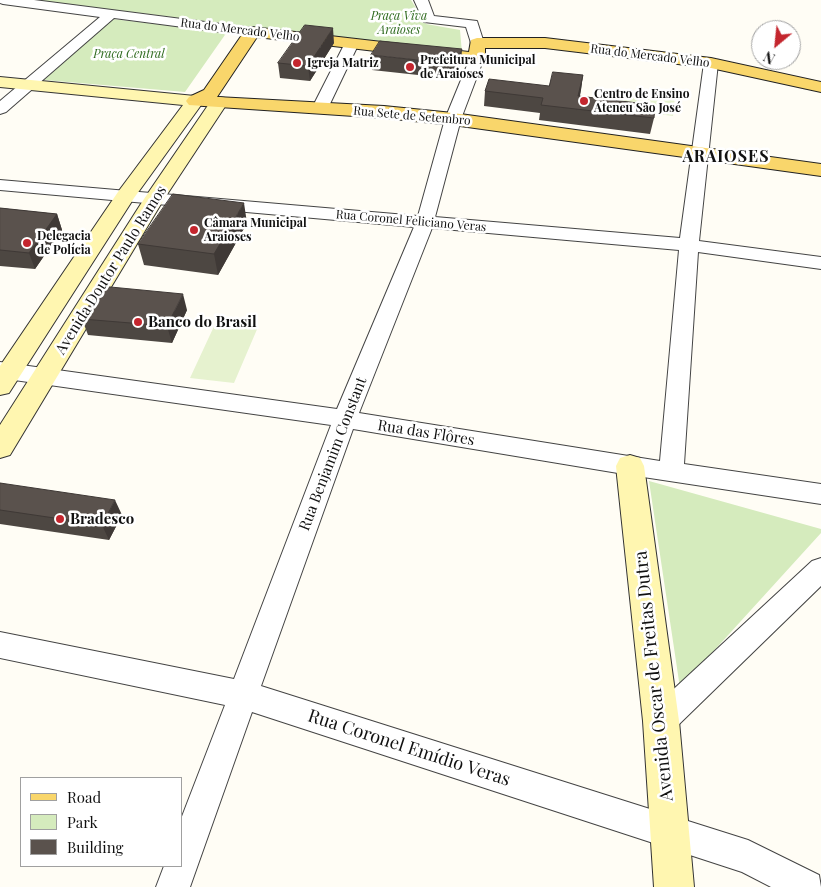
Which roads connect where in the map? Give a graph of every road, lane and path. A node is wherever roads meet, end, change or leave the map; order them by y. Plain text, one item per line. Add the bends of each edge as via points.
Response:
1 (3, 0) edge
2 (421, 0) edge
3 (111, 14) junction
4 (252, 32) junction
5 (352, 43) junction
6 (477, 50) junction
7 (711, 63) junction
8 (0, 82) edge
9 (27, 85) junction
10 (821, 87) edge
11 (208, 99) junction
12 (320, 108) junction
13 (0, 109) edge
14 (454, 119) junction
15 (701, 153) junction
16 (821, 170) edge
17 (0, 185) edge
18 (125, 196) junction
19 (154, 199) junction
20 (425, 222) junction
21 (689, 244) junction
22 (821, 263) edge
23 (3, 376) edge
24 (44, 377) junction
25 (345, 419) junction
26 (0, 448) edge
27 (630, 466) junction
28 (671, 472) junction
29 (821, 494) edge
30 (821, 569) edge
31 (0, 645) edge
32 (244, 695) junction
33 (661, 721) junction
34 (670, 831) junction
35 (182, 862) edge
36 (180, 867) edge
37 (173, 887) edge
38 (674, 887) edge
39 (807, 887) edge

1 - 3 street, Rua do Mercado Velho
2 - 6 street via 429,19 472,24
3 - 4 street, Rua do Mercado Velho
3 - 9 street
4 - 5 main road, Rua do Mercado Velho
4 - 11 main road, Avenida Doutor Paulo Ramos
5 - 6 main road, Rua do Mercado Velho
5 - 12 street
6 - 7 main road, Rua do Mercado Velho via 545,43
6 - 14 street, Rua Benjamim Constant
7 - 10 main road, Rua do Mercado Velho
7 - 15 street
8 - 9 street, Rua Sete de Setembro
9 - 11 street, Rua Sete de Setembro
9 - 13 street
11 - 12 main road, Rua Sete de Setembro
11 - 18 street, Avenida Doutor Paulo Ramos
11 - 19 street, Avenida Doutor Paulo Ramos
12 - 14 main road, Rua Sete de Setembro
14 - 15 main road, Rua Sete de Setembro
14 - 20 street, Rua Benjamim Constant
15 - 16 main road, Rua Sete de Setembro
15 - 21 street
17 - 18 street, Rua Coronel Feliciano Veras
18 - 19 street, Rua Coronel Feliciano Veras
18 - 23 street, Avenida Doutor Paulo Ramos
19 - 20 street, Rua Coronel Feliciano Veras
19 - 24 street, Avenida Doutor Paulo Ramos
20 - 21 street, Rua Coronel Feliciano Veras
20 - 25 street, Rua Benjamim Constant
21 - 22 street, Rua Coronel Feliciano Veras
21 - 28 street
23 - 24 street, Rua das Flôres
24 - 25 street, Rua das Flôres
24 - 26 street, Avenida Doutor Paulo Ramos
25 - 27 street, Rua das Flôres
25 - 32 street, Rua Benjamim Constant
27 - 28 street, Rua das Flôres
27 - 33 street, Avenida Oscar de Freitas Dutra
28 - 29 street, Rua das Flôres
30 - 33 street
31 - 32 street, Rua Coronel Emídio Veras
32 - 34 street, Rua Coronel Emídio Veras
32 - 35 street, Rua Benjamim Constant
33 - 34 street, Avenida Oscar de Freitas Dutra
34 - 38 street, Avenida Oscar de Freitas Dutra
34 - 39 street, Rua Coronel Emídio Veras via 748,857
36 - 37 street, Rua Benjamim Constant

